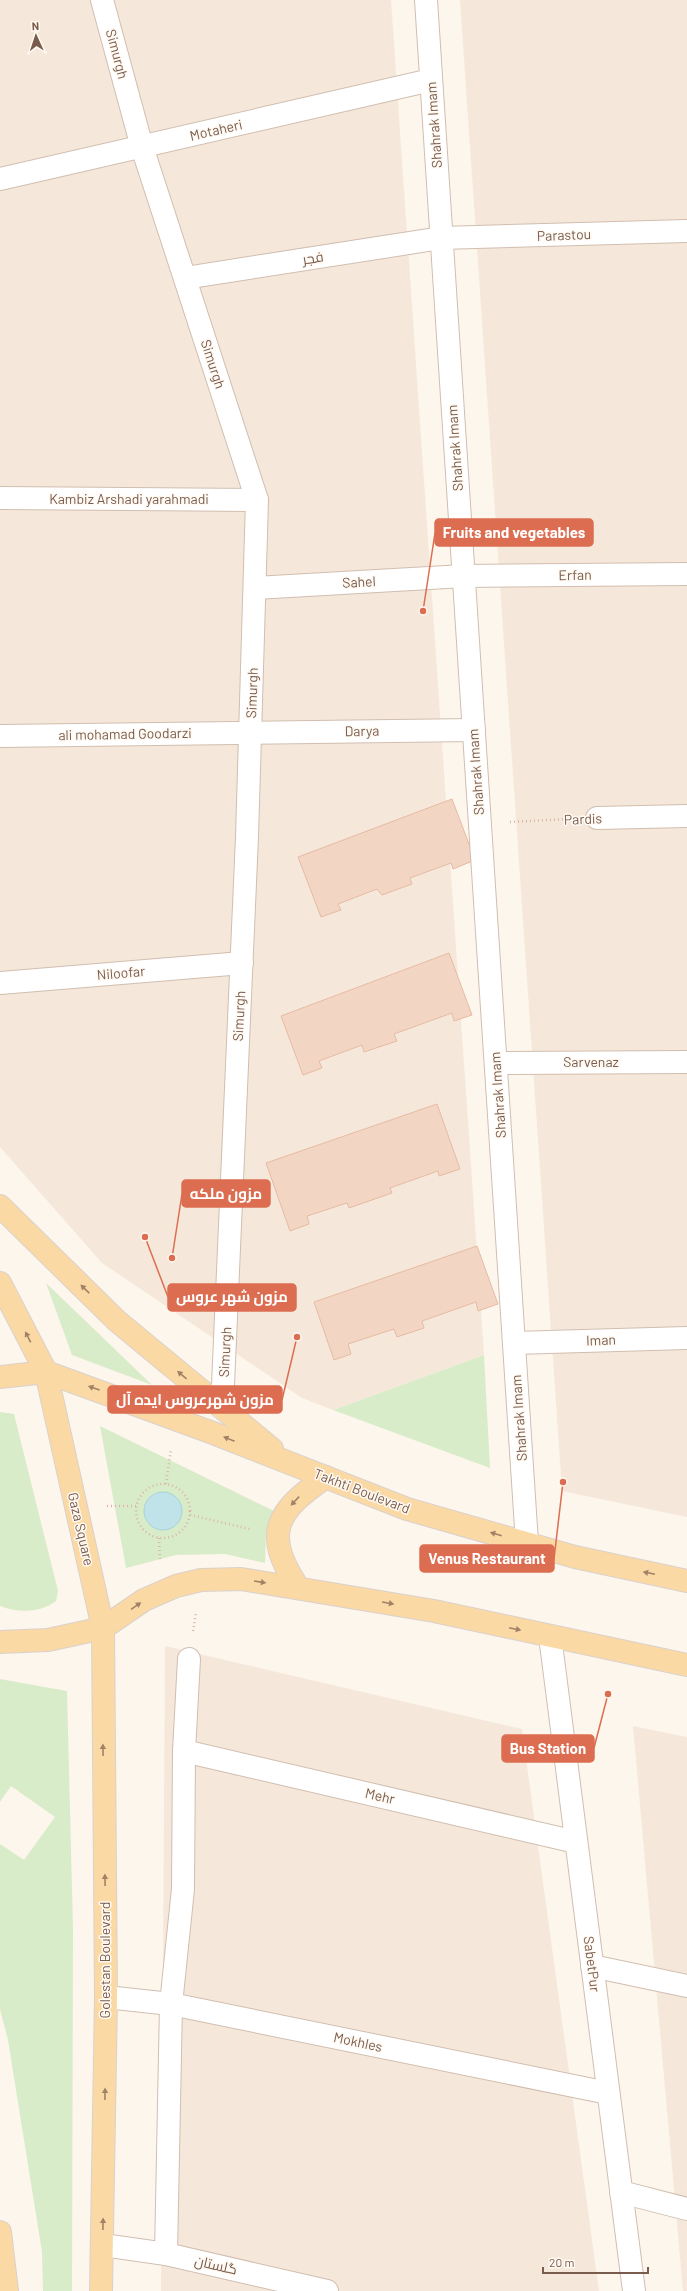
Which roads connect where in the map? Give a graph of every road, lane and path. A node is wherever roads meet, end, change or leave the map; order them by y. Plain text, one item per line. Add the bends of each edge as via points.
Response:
1 (102, 0) edge
2 (426, 0) edge
3 (431, 80) junction
4 (142, 147) junction
5 (0, 179) edge
6 (687, 231) edge
7 (441, 238) junction
8 (185, 278) junction
9 (0, 498) edge
10 (257, 500) junction
11 (687, 574) edge
12 (464, 576) junction
13 (255, 588) junction
14 (474, 730) junction
15 (251, 733) junction
16 (0, 736) edge
17 (687, 816) edge
18 (597, 818) joint
19 (480, 823) junction
20 (242, 963) junction
21 (0, 983) edge
22 (687, 1062) edge
23 (496, 1063) junction
24 (0, 1206) edge
25 (0, 1282) edge
26 (687, 1338) edge
27 (514, 1343) junction
28 (46, 1372) junction
29 (0, 1377) edge
30 (222, 1408) junction
31 (288, 1462) junction
32 (326, 1477) junction
33 (190, 1516) junction
34 (278, 1535) junction
35 (527, 1543) junction
36 (201, 1580) junction
37 (687, 1581) edge
38 (298, 1587) junction
39 (103, 1628) junction
40 (550, 1636) junction
41 (0, 1642) edge
42 (189, 1659) joint
43 (687, 1665) edge
44 (184, 1751) junction
45 (576, 1842) junction
46 (592, 1966) junction
47 (687, 1986) edge
48 (106, 1997) junction
49 (171, 2004) junction
50 (608, 2093) junction
51 (621, 2192) junction
52 (687, 2209) edge
53 (0, 2232) edge
54 (103, 2245) junction
55 (166, 2254) junction
56 (4, 2276) edge
57 (101, 2291) edge
58 (327, 2291) edge
59 (634, 2291) edge

1 - 4 street, Simurgh
2 - 3 street, Shahrak Imam
3 - 4 street, Motaheri
3 - 7 street, Shahrak Imam
4 - 5 street, Motaheri
4 - 8 street, Simurgh
6 - 7 street, Parastou
7 - 8 street, فجر
7 - 12 street, Shahrak Imam
8 - 10 street, Simurgh
9 - 10 street, Kambiz Arshadi yarahmadi
10 - 13 street, Simurgh
11 - 12 street, Erfan
12 - 13 street, Sahel
12 - 14 street, Shahrak Imam
13 - 15 street, Simurgh
14 - 15 street, Darya
14 - 19 street, Shahrak Imam
15 - 16 street, ali mohamad Goodarzi
15 - 20 street, Simurgh
17 - 18 street, Pardis
18 - 19 path, Pardis
19 - 23 street, Shahrak Imam
20 - 21 street, Niloofar
20 - 30 street, Simurgh
22 - 23 street, Sarvenaz
23 - 27 street, Shahrak Imam
30 -> 24 main road via 117,1321
28 -> 25 main road
26 - 27 street, Iman
27 - 35 street, Shahrak Imam
28 - 29 main road
31 -> 28 main road, Takhti Boulevard via 109,1393
28 - 39 main road, Gaza Square
30 - 31 main road
31 - 32 main road, Takhti Boulevard
32 -> 34 main road via 301,1494 288,1508 281,1520
35 -> 32 main road, Takhti Boulevard via 407,1509
33 - 33 path via 187,1524 177,1534 164,1538 156,1537 141,1527 136,1511 137,1502 141,1494 155,1485 173,1485 187,1498
33 - 34 path
34 - 38 main road via 282,1561
37 -> 35 main road, Takhti Boulevard via 576,1557
36 -> 38 main road via 241,1579
39 -> 36 main road via 162,1591
36 - 42 path
38 -> 40 main road via 434,1611
39 - 41 main road via 48,1640
48 -> 39 main road, Golestan Boulevard
40 - 43 main road
40 - 45 street, SabetPur
42 - 44 street
44 - 45 street, Mehr
44 - 49 street via 183,1889
45 - 46 street, SabetPur
46 - 47 street
46 - 50 street, SabetPur
48 - 49 street, Mokhles
54 -> 48 main road, Golestan Boulevard
49 - 50 street, Mokhles
49 - 55 street
50 - 51 street, SabetPur
51 - 52 street
51 - 59 street, SabetPur
53 - 56 main road
54 - 55 street, گلستان
54 - 57 main road, Golestan Boulevard
55 - 58 street, گلستان

